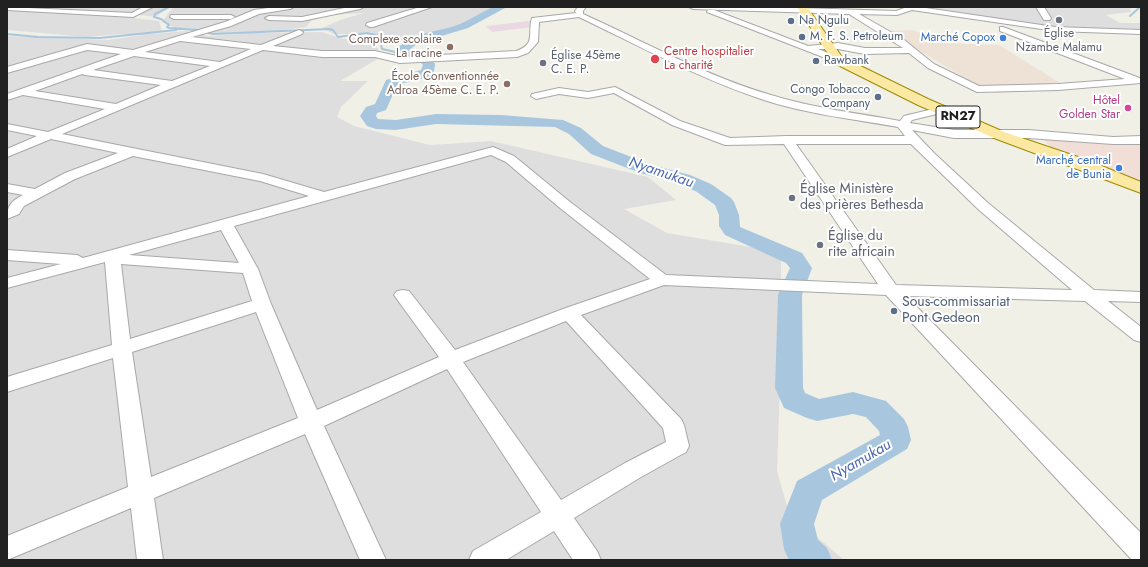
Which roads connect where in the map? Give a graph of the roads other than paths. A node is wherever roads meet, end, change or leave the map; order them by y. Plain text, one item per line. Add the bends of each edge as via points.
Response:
1 (149, 7) edge
2 (217, 7) edge
3 (290, 7) edge
4 (360, 7) edge
5 (428, 7) edge
6 (693, 7) edge
7 (698, 7) edge
8 (912, 7) edge
9 (1040, 7) edge
10 (7, 8) edge
11 (273, 8) edge
12 (804, 9) edge
13 (580, 11) edge
14 (551, 12) dead end
15 (850, 12) junction
16 (965, 16) junction
17 (174, 17) dead end
18 (213, 17) junction
19 (244, 17) junction
20 (287, 18) junction
21 (1047, 18) dead end
22 (370, 25) dead end
23 (299, 32) dead end
24 (1141, 32) edge
25 (179, 38) junction
26 (829, 46) junction
27 (263, 47) junction
28 (804, 48) junction
29 (910, 50) junction
30 (134, 53) junction
31 (838, 60) junction
32 (7, 61) edge
33 (30, 64) junction
34 (220, 64) junction
35 (7, 70) edge
36 (82, 71) junction
37 (1140, 81) edge
38 (172, 84) junction
39 (7, 89) edge
40 (22, 92) junction
41 (536, 96) dead end
42 (7, 97) edge
43 (114, 107) junction
44 (941, 110) junction
45 (902, 125) junction
46 (7, 127) edge
47 (49, 135) junction
48 (999, 135) junction
49 (787, 140) junction
50 (913, 140) junction
51 (1141, 140) edge
52 (132, 152) junction
53 (7, 153) edge
54 (7, 188) edge
55 (1141, 188) edge
56 (36, 193) junction
57 (323, 196) junction
58 (7, 215) edge
59 (225, 224) junction
60 (7, 255) edge
61 (112, 257) junction
62 (91, 261) junction
63 (250, 269) junction
64 (662, 280) junction
65 (7, 283) edge
66 (891, 290) junction
67 (403, 294) dead end
68 (1090, 296) junction
69 (1141, 297) edge
70 (262, 304) junction
71 (569, 313) junction
72 (1141, 336) edge
73 (122, 349) junction
74 (451, 359) junction
75 (7, 385) edge
76 (311, 422) junction
77 (140, 492) junction
78 (557, 516) junction
79 (7, 548) edge
80 (1141, 551) edge
81 (150, 560) edge
82 (373, 560) edge
83 (482, 560) edge
84 (588, 560) edge

1 - 10 street via 133,15
2 - 18 street
3 - 11 street
4 - 20 street via 302,19
5 - 22 street
6 - 7 street
7 - 12 street
7 - 28 street
8 - 15 street via 902,13
8 - 16 street
9 - 21 street
11 - 19 street
11 - 20 street
12 - 15 street
12 - 26 main road
13 - 14 street
13 - 27 street via 535,20 534,42 525,51 517,54 400,60 375,54 330,55
13 - 45 street via 710,76 765,97 789,104
15 - 29 street via 900,41
16 - 24 street via 982,16 1054,29
16 - 37 street
17 - 18 street
18 - 19 street
19 - 20 street
19 - 25 street
23 - 27 street
25 - 27 street
25 - 30 street
26 - 28 street
26 - 29 street via 865,51
26 - 31 main road
27 - 34 street
28 - 31 street
29 - 37 street via 931,66 977,89
30 - 33 street via 87,47
30 - 34 street
30 - 36 street
31 - 44 main road, RN27
32 - 33 street
33 - 35 street
33 - 36 street
34 - 38 street
36 - 38 street
36 - 40 street
38 - 43 street
39 - 40 street
40 - 42 street
40 - 43 street
41 - 49 street via 558,91 588,95 615,90 676,123 729,142
43 - 47 street
44 - 45 street via 908,118
44 - 48 main road, RN27
45 - 48 street via 954,134
45 - 50 street
46 - 47 street
47 - 52 street
47 - 53 street
48 - 51 street via 1028,134
48 - 55 main road, RN27
49 - 50 street
49 - 66 street
50 - 68 street via 990,214
52 - 56 street via 70,176
52 - 57 street via 263,178
54 - 56 street
56 - 58 street via 18,203 14,211
57 - 59 street
57 - 64 street via 485,152 493,152 510,159
59 - 61 street
59 - 63 street
60 - 62 street
61 - 62 street
61 - 63 street
61 - 73 street
62 - 65 street
63 - 70 street
64 - 66 street
64 - 71 street
66 - 68 street
66 - 80 street
67 - 74 street
68 - 69 street
68 - 72 street
70 - 73 street
70 - 76 street
71 - 74 street
71 - 78 street via 672,425 678,446
73 - 75 street
73 - 77 street
74 - 76 street
74 - 78 street
76 - 77 street
76 - 82 street
77 - 79 street
77 - 81 street
78 - 83 street
78 - 84 street

